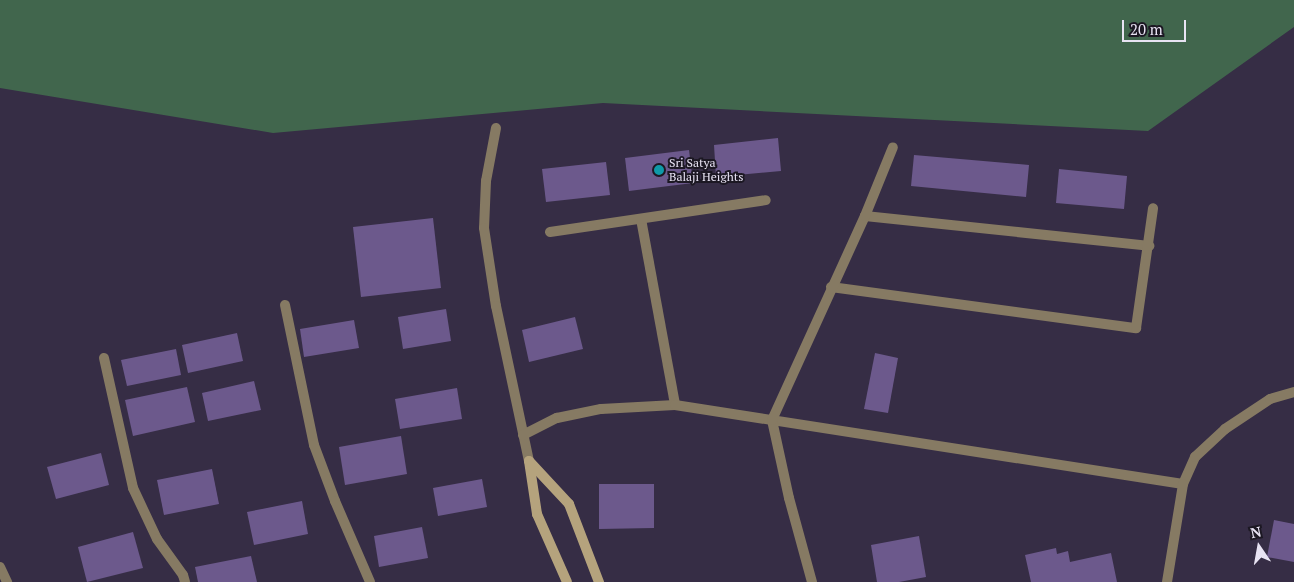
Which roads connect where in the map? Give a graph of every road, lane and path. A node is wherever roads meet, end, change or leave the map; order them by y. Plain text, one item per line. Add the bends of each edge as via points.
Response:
1 (496, 128) dead end
2 (893, 147) dead end
3 (766, 200) dead end
4 (1153, 208) dead end
5 (865, 216) junction
6 (641, 219) junction
7 (550, 232) dead end
8 (1149, 246) junction
9 (831, 286) junction
10 (285, 305) dead end
11 (104, 358) dead end
12 (1294, 392) edge
13 (675, 405) junction
14 (772, 420) junction
15 (523, 435) junction
16 (529, 461) junction
17 (1183, 484) junction
18 (0, 567) edge
19 (7, 582) edge
20 (185, 582) edge
21 (370, 582) edge
22 (566, 582) edge
23 (599, 582) edge
24 (812, 582) edge
25 (1167, 582) edge

1 - 15 street via 486,181 484,228 496,306
2 - 5 street
3 - 6 street
4 - 8 street
5 - 8 street
5 - 9 street
6 - 7 street
6 - 13 street
8 - 9 street via 1136,328
9 - 14 street
10 - 21 street via 314,445
11 - 20 street via 133,488 157,539
12 - 17 street via 1270,399 1225,428 1195,457
13 - 14 street
13 - 15 street via 601,409 558,418
14 - 17 street
14 - 24 street
15 - 16 street
16 - 22 street via 538,514
16 - 23 street via 569,504
17 - 25 street
18 - 19 street

